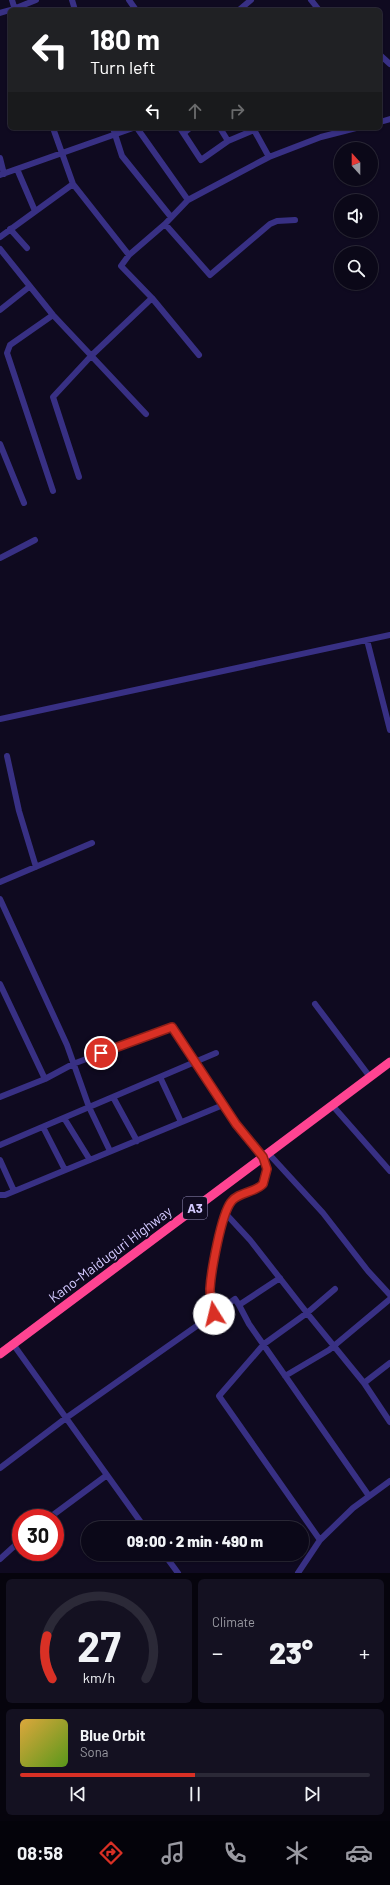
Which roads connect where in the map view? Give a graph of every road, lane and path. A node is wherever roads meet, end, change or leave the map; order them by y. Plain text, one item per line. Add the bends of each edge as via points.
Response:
1 (36, 0) edge
2 (252, 0) edge
3 (311, 0) edge
4 (18, 8) edge
5 (242, 8) edge
6 (317, 8) edge
7 (382, 57) edge
8 (390, 64) edge
9 (54, 130) edge
10 (138, 130) edge
11 (182, 130) edge
12 (221, 130) edge
13 (252, 130) edge
14 (255, 130) edge
15 (348, 130) edge
16 (114, 131) edge
17 (228, 141) junction
18 (61, 154) junction
19 (269, 157) junction
20 (0, 158) edge
21 (17, 169) junction
22 (2, 174) edge
23 (72, 184) junction
24 (188, 200) junction
25 (35, 211) junction
26 (171, 217) junction
27 (295, 220) dead end
28 (165, 224) junction
29 (10, 229) junction
30 (0, 237) edge
31 (27, 248) dead end
32 (0, 249) edge
33 (129, 255) junction
34 (29, 286) junction
35 (152, 298) junction
36 (0, 310) edge
37 (53, 315) junction
38 (92, 355) junction
39 (199, 355) dead end
40 (146, 414) dead end
41 (0, 444) edge
42 (79, 477) dead end
43 (53, 491) dead end
44 (24, 503) dead end
45 (35, 540) dead end
46 (0, 558) edge
47 (390, 635) edge
48 (367, 640) junction
49 (0, 719) edge
50 (390, 730) edge
51 (7, 756) dead end
52 (92, 843) dead end
53 (36, 867) junction
54 (0, 882) edge
55 (0, 899) edge
56 (0, 984) edge
57 (2, 994) edge
58 (314, 1004) dead end
59 (216, 1053) dead end
60 (194, 1062) junction
61 (390, 1062) edge
62 (73, 1064) junction
63 (160, 1077) junction
64 (370, 1077) junction
65 (45, 1079) junction
66 (113, 1097) junction
67 (0, 1098) edge
68 (223, 1105) junction
69 (332, 1105) junction
70 (89, 1107) junction
71 (64, 1118) junction
72 (182, 1122) junction
73 (43, 1127) junction
74 (137, 1141) junction
75 (0, 1145) edge
76 (110, 1151) junction
77 (266, 1155) junction
78 (0, 1160) edge
79 (90, 1160) junction
80 (65, 1170) junction
81 (390, 1171) edge
82 (14, 1191) junction
83 (0, 1195) edge
84 (226, 1214) junction
85 (280, 1278) junction
86 (335, 1289) dead end
87 (390, 1295) edge
88 (390, 1299) edge
89 (239, 1305) junction
90 (307, 1313) junction
91 (214, 1314) junction
92 (13, 1344) junction
93 (264, 1344) junction
94 (334, 1345) junction
95 (0, 1354) edge
96 (390, 1363) edge
97 (285, 1376) junction
98 (364, 1382) junction
99 (66, 1418) junction
100 (390, 1422) edge
101 (0, 1468) edge
102 (107, 1475) junction
103 (390, 1481) edge
104 (369, 1496) junction
105 (61, 1509) edge
106 (140, 1521) edge
107 (320, 1540) junction
108 (12, 1548) edge
109 (0, 1559) edge
110 (169, 1561) edge
111 (178, 1573) edge
112 (298, 1573) edge

1 - 4 street
2 - 5 street
3 - 6 street
7 - 8 street
9 - 18 street
10 - 24 street
11 - 17 street via 201,160
12 - 17 street
13 - 17 street
14 - 19 street
15 - 19 street via 321,137
16 - 18 street
16 - 26 street via 122,156
18 - 21 street
18 - 23 street
19 - 24 street
20 - 22 street
21 - 22 street
21 - 25 street
23 - 25 street
23 - 33 street
24 - 26 street
25 - 29 street
26 - 28 street
27 - 28 street via 270,224 210,275
28 - 33 street
29 - 30 street
29 - 31 street
32 - 34 street
33 - 35 street via 121,266
34 - 36 street
34 - 37 street
35 - 38 street
35 - 39 street
37 - 38 street
37 - 43 street via 10,345 7,353
38 - 40 street
38 - 42 street via 53,398
41 - 44 street
45 - 46 street
47 - 48 street
48 - 49 street
48 - 50 street
51 - 53 street via 19,811
52 - 53 street
53 - 54 street
55 - 62 street via 67,1045
56 - 57 street
57 - 65 street
58 - 64 street
59 - 60 street
60 - 62 street via 172,1027
60 - 63 street
60 - 68 street
61 - 64 highway, Kano-Maiduguri Highway / A3
62 - 65 street
62 - 70 street
63 - 66 street
63 - 72 street
64 - 69 highway, Kano-Maiduguri Highway / A3
65 - 67 street
66 - 70 street
66 - 74 street
68 - 72 street
68 - 77 street via 236,1124
69 - 77 highway, Kano-Maiduguri Highway / A3
69 - 81 street
70 - 71 street
70 - 76 street
71 - 73 street
71 - 79 street
72 - 74 street
73 - 75 street
73 - 80 street
74 - 76 street
76 - 79 street
77 - 84 street via 267,1169 263,1184 236,1197
77 - 87 street via 323,1213
77 - 92 highway, Kano-Maiduguri Highway / A3
78 - 82 street
79 - 80 street
80 - 82 street
82 - 83 street
84 - 85 street
84 - 91 street via 210,1288
85 - 89 street
85 - 90 street
86 - 90 street
88 - 94 street
89 - 91 street via 235,1299
89 - 93 street
90 - 93 street
90 - 94 street
91 - 99 street
92 - 95 highway, Kano-Maiduguri Highway / A3
92 - 99 street
93 - 97 street
93 - 107 street via 218,1396
94 - 97 street
94 - 98 street
96 - 98 street
97 - 104 street
98 - 100 street
99 - 101 street
99 - 102 street
102 - 105 street
102 - 106 street
103 - 104 street
104 - 107 street
107 - 112 street
108 - 109 street
110 - 111 street

